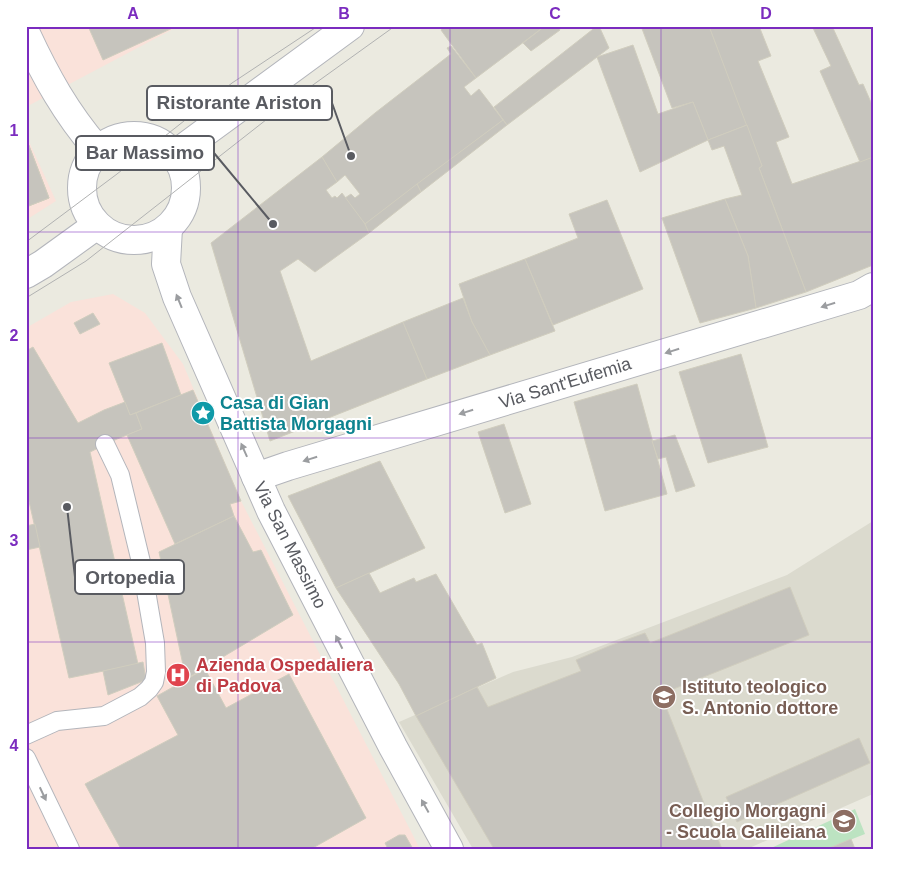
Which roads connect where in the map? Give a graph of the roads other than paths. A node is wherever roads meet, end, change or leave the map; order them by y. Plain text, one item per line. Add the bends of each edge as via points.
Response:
1 (350, 26) edge
2 (26, 34) edge
3 (97, 149) junction
4 (174, 155) junction
5 (97, 225) junction
6 (168, 228) junction
7 (26, 274) edge
8 (873, 287) edge
9 (105, 444) dead end
10 (256, 478) junction
11 (26, 735) edge
12 (26, 758) edge
13 (70, 849) edge
14 (449, 849) edge

1 - 4 street
2 - 3 street via 44,74
3 - 4 street via 123,136 138,136 153,139
3 - 5 street via 88,162 81,184 85,206
4 - 6 street via 184,172 186,187 178,217
5 - 6 street via 124,240 154,236
5 - 7 street
10 -> 6 street, Via San Massimo via 177,297 166,264
8 -> 10 street, Via Sant'Eufemia via 859,295
9 - 11 lane via 120,475 141,562 155,643 154,682 140,697 104,716 57,721
14 -> 10 street, Via San Massimo via 393,748
12 -> 13 lane

